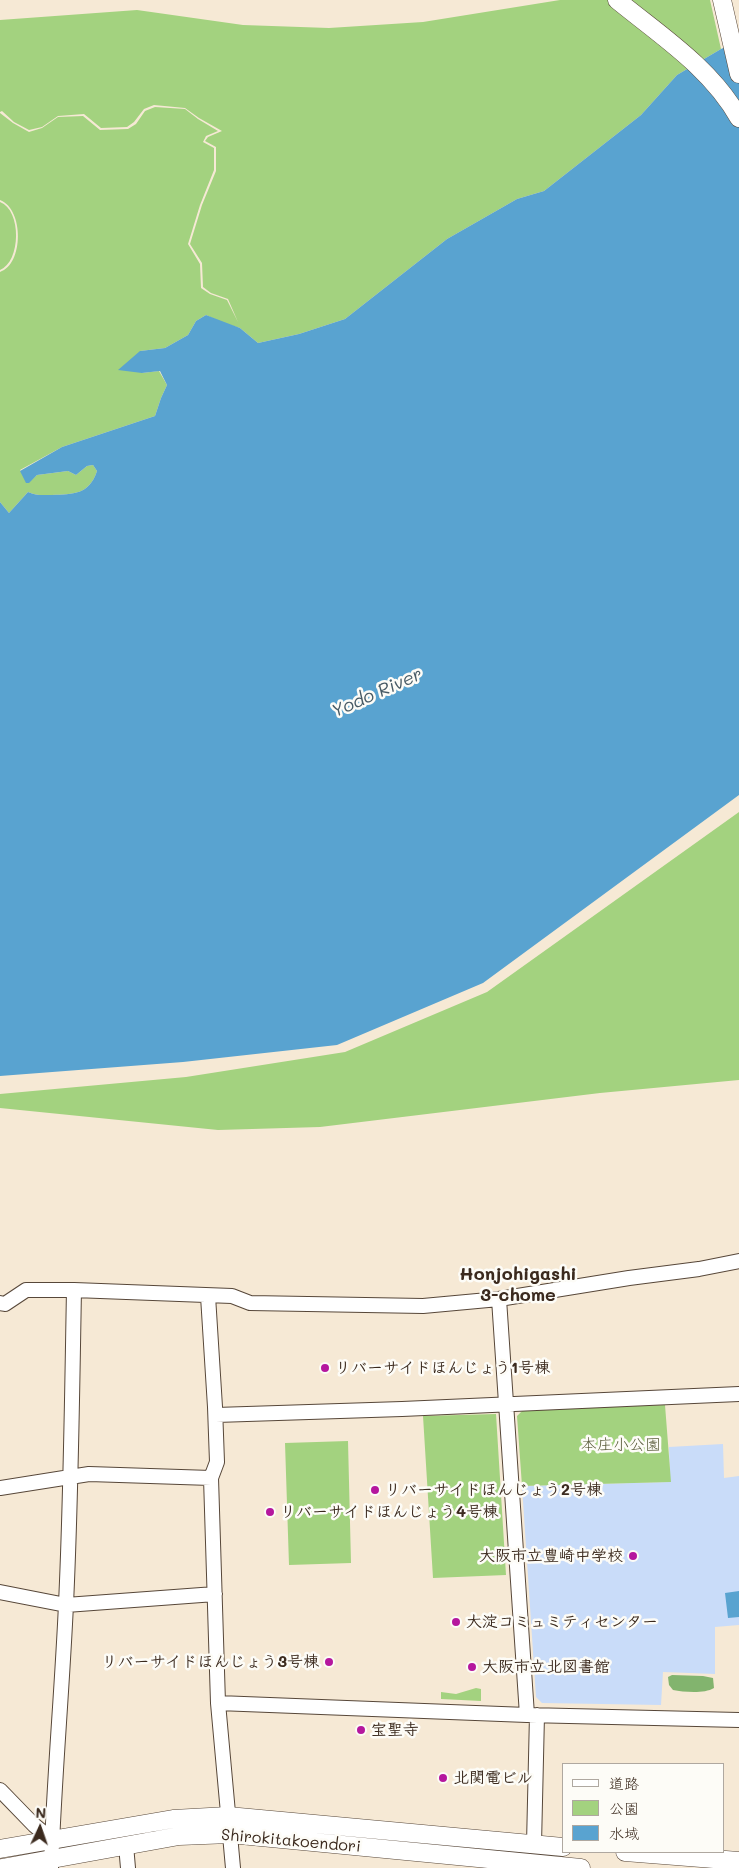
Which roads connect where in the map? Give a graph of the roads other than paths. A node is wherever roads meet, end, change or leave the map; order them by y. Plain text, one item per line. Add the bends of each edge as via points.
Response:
1 (617, 0) edge
2 (722, 0) edge
3 (739, 74) edge
4 (739, 118) edge
5 (739, 1261) edge
6 (74, 1290) junction
7 (208, 1296) junction
8 (500, 1299) junction
9 (0, 1303) edge
10 (739, 1394) edge
11 (507, 1404) junction
12 (216, 1415) junction
13 (71, 1478) junction
14 (211, 1478) junction
15 (0, 1488) edge
16 (0, 1592) edge
17 (215, 1594) junction
18 (66, 1604) junction
19 (218, 1703) junction
20 (532, 1715) junction
21 (739, 1720) edge
22 (0, 1790) edge
23 (228, 1816) junction
24 (230, 1834) junction
25 (52, 1840) junction
26 (534, 1844) junction
27 (126, 1845) junction
28 (562, 1846) edge
29 (0, 1849) edge
30 (637, 1853) edge
31 (739, 1861) edge
32 (52, 1863) edge
33 (2, 1868) edge
34 (128, 1868) edge
35 (233, 1868) edge
36 (581, 1868) edge

1 - 4 main road via 716,83
2 - 3 main road
5 - 8 street via 699,1270
6 - 7 street
6 - 9 street via 26,1290 5,1304
6 - 13 street
7 - 8 street via 232,1296 250,1303 423,1306
7 - 12 street
8 - 11 street
10 - 11 street
11 - 12 street
11 - 20 street
12 - 14 street via 217,1462
13 - 14 street via 89,1474
13 - 15 street
13 - 18 street
14 - 17 street
16 - 18 street
17 - 18 street
17 - 19 street
18 - 25 street
19 - 20 street
19 - 23 street
20 - 21 street
20 - 26 street
22 - 25 street
23 - 24 street
23 - 25 main road, Shirokitakoendori via 173,1819
23 - 26 main road, Shirokitakoendori
24 - 27 main road, Shirokitakoendori via 179,1836
24 - 35 street
24 - 36 main road, Shirokitakoendori
25 - 29 main road, Shirokitakoendori
25 - 32 street
26 - 28 main road, Shirokitakoendori
27 - 32 main road, Shirokitakoendori
27 - 34 street
30 - 31 main road
32 - 33 main road, Shirokitakoendori

